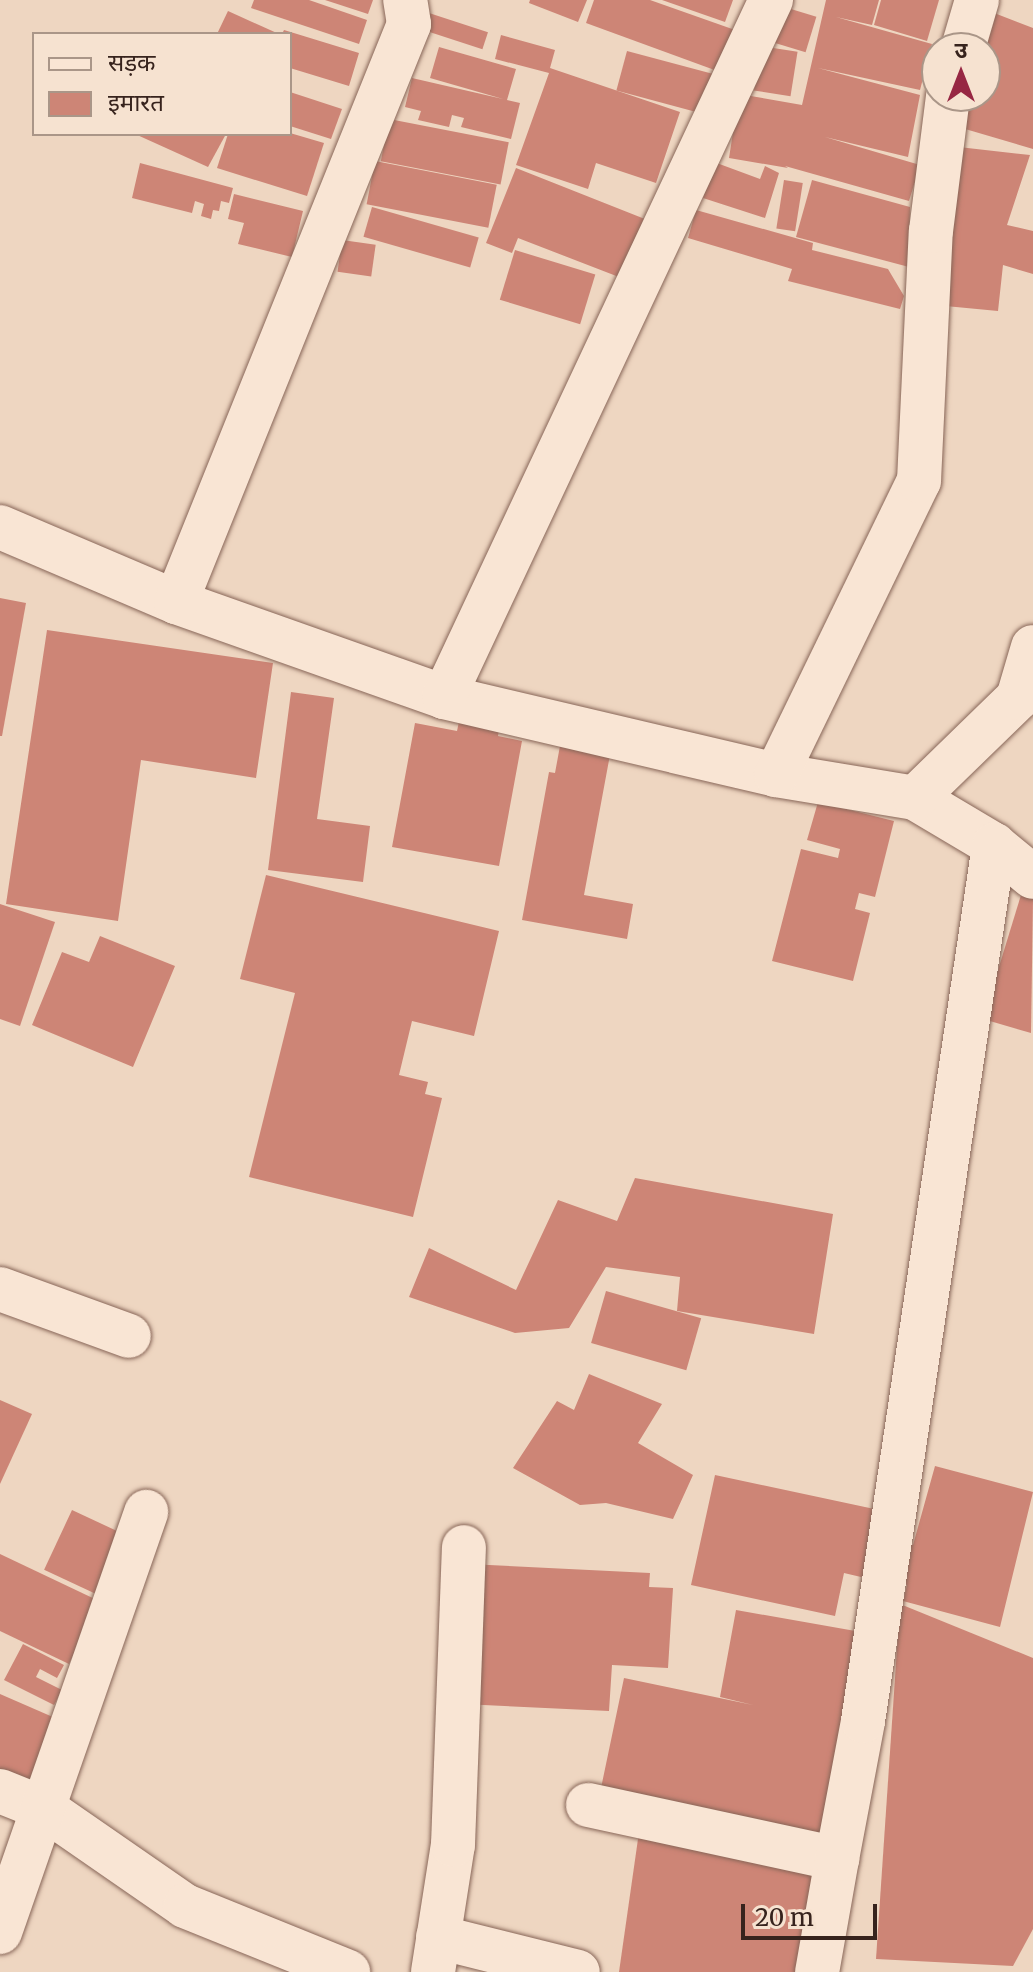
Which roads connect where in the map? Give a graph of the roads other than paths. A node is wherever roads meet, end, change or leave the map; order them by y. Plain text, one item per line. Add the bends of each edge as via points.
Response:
1 (405, 0) edge
2 (771, 0) edge
3 (977, 0) edge
4 (968, 32) edge
5 (946, 112) edge
6 (0, 527) edge
7 (176, 602) junction
8 (1033, 647) edge
9 (444, 697) junction
10 (776, 775) junction
11 (915, 798) junction
12 (994, 845) junction
13 (1033, 877) edge
14 (0, 1289) edge
15 (129, 1336) dead end
16 (146, 1512) dead end
17 (464, 1547) dead end
18 (0, 1791) edge
19 (588, 1805) dead end
20 (45, 1809) junction
21 (837, 1859) junction
22 (0, 1932) edge
23 (436, 1954) edge
24 (348, 1972) edge
25 (578, 1972) edge
26 (817, 1972) edge

1 - 7 street via 409,24
2 - 9 street
3 - 4 street
5 - 10 street via 931,231 919,481
6 - 7 street
7 - 9 street
8 - 11 street via 1018,698
9 - 10 street
10 - 11 street
11 - 12 street
12 - 13 street
12 - 21 street via 863,1721
14 - 15 street
16 - 20 street
17 - 23 street via 453,1845
18 - 20 street
19 - 21 street
20 - 22 street
20 - 24 street via 185,1906
21 - 26 street
23 - 25 street

